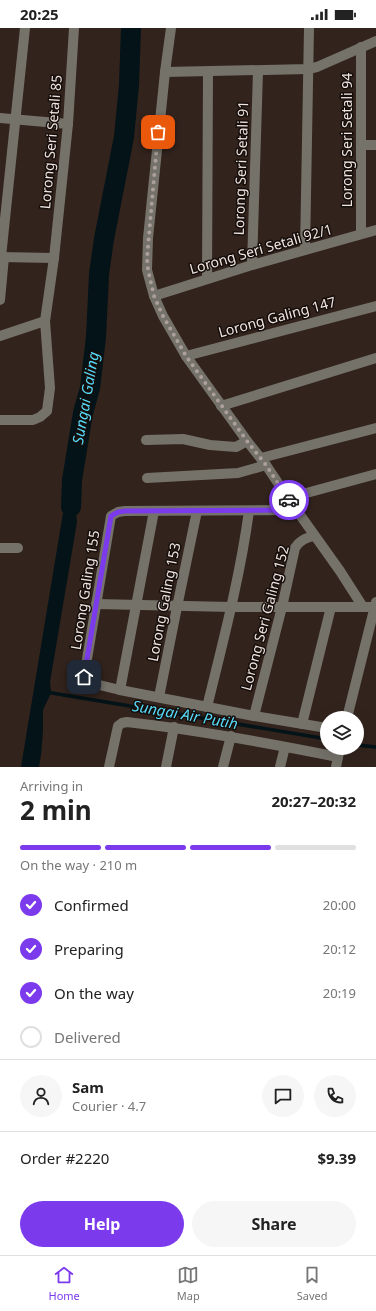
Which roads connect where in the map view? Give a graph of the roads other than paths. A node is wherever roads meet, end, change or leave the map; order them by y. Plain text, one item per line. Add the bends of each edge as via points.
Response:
1 (25, 28) edge
2 (74, 28) edge
3 (170, 28) edge
4 (309, 28) edge
5 (376, 41) edge
6 (361, 47) junction
7 (308, 69) junction
8 (258, 71) junction
9 (164, 72) junction
10 (208, 72) junction
11 (0, 118) edge
12 (16, 120) junction
13 (68, 124) junction
14 (361, 145) junction
15 (376, 145) edge
16 (376, 230) edge
17 (361, 234) junction
18 (305, 250) junction
19 (2, 257) edge
20 (54, 258) junction
21 (252, 265) junction
22 (207, 279) junction
23 (154, 296) junction
24 (0, 300) edge
25 (376, 306) edge
26 (45, 321) junction
27 (0, 336) edge
28 (186, 356) junction
29 (376, 358) edge
30 (221, 406) junction
31 (0, 420) edge
32 (376, 428) edge
33 (146, 440) dead end
34 (247, 441) junction
35 (264, 462) junction
36 (376, 474) edge
37 (147, 478) dead end
38 (288, 498) junction
39 (297, 510) junction
40 (154, 511) junction
41 (197, 511) junction
42 (249, 511) junction
43 (314, 536) junction
44 (0, 548) edge
45 (18, 548) dead end
46 (96, 604) junction
47 (375, 604) edge
48 (135, 605) junction
49 (177, 606) junction
50 (231, 607) junction
51 (282, 607) junction
52 (331, 607) junction
53 (363, 607) junction
54 (120, 690) junction
55 (159, 698) junction
56 (207, 707) junction
57 (349, 711) edge
58 (254, 716) junction
59 (302, 724) junction
60 (174, 727) junction
61 (320, 727) edge
62 (231, 736) junction
63 (285, 747) junction
64 (338, 757) edge
65 (110, 767) edge
66 (166, 767) edge
67 (223, 767) edge
68 (280, 767) edge

1 - 12 street
2 - 13 street, Lorong Seri Setali 85
3 - 9 street
4 - 7 street
5 - 6 street
6 - 7 street
6 - 14 street, Lorong Seri Setali 94
7 - 8 street
7 - 18 street
8 - 10 street
8 - 21 street, Lorong Seri Setali 91
9 - 10 street
9 - 23 street via 147,258
10 - 22 street
11 - 12 street
12 - 13 street
12 - 19 street
13 - 20 street, Lorong Seri Setali 85
14 - 15 street
14 - 17 street, Lorong Seri Setali 94
16 - 17 street, Lorong Seri Setali 92/1
17 - 18 street, Lorong Seri Setali 92/1
18 - 21 street, Lorong Seri Setali 92/1
19 - 20 street
19 - 24 street
20 - 26 street, Lorong Seri Setali 85
21 - 22 street, Lorong Seri Setali 92/1
22 - 23 street, Lorong Seri Setali 92/1
23 - 28 street
25 - 28 street, Lorong Galing 147
26 - 27 street
26 - 31 street, Lorong Seri Setali 85 via 50,388 47,411 33,420
28 - 30 street
29 - 30 street
30 - 34 street
32 - 35 street
33 - 34 street via 183,438 210,445 236,447
34 - 35 street
35 - 37 street via 238,473
35 - 38 street
36 - 38 street
38 - 39 street
39 - 42 street, Lorong Galing 155
39 - 43 street
40 - 41 street, Lorong Galing 155
40 - 46 street, Lorong Galing 155 via 118,512 111,516
40 - 48 street
41 - 42 street, Lorong Galing 155
41 - 49 street, Lorong Galing 153
42 - 50 street
43 - 51 street, Lorong Seri Galing 152 via 303,539 295,548
43 - 53 street
44 - 45 street
46 - 48 street
46 - 54 street, Lorong Galing 155 via 85,680
47 - 53 street
47 - 57 street
48 - 49 street
48 - 54 street
49 - 50 street
49 - 55 street, Lorong Galing 153
50 - 51 street
50 - 56 street
51 - 52 street
51 - 58 street, Lorong Seri Galing 152
52 - 53 street
52 - 59 street
54 - 55 street, Lorong Galing 155
55 - 56 street, Lorong Galing 155
56 - 58 street, Lorong Galing 155
58 - 59 street, Lorong Galing 155
59 - 61 street, Lorong Galing 155
60 - 62 street
60 - 65 street via 122,723 118,726
60 - 66 street
62 - 63 street
62 - 67 street
63 - 64 street
63 - 68 street

